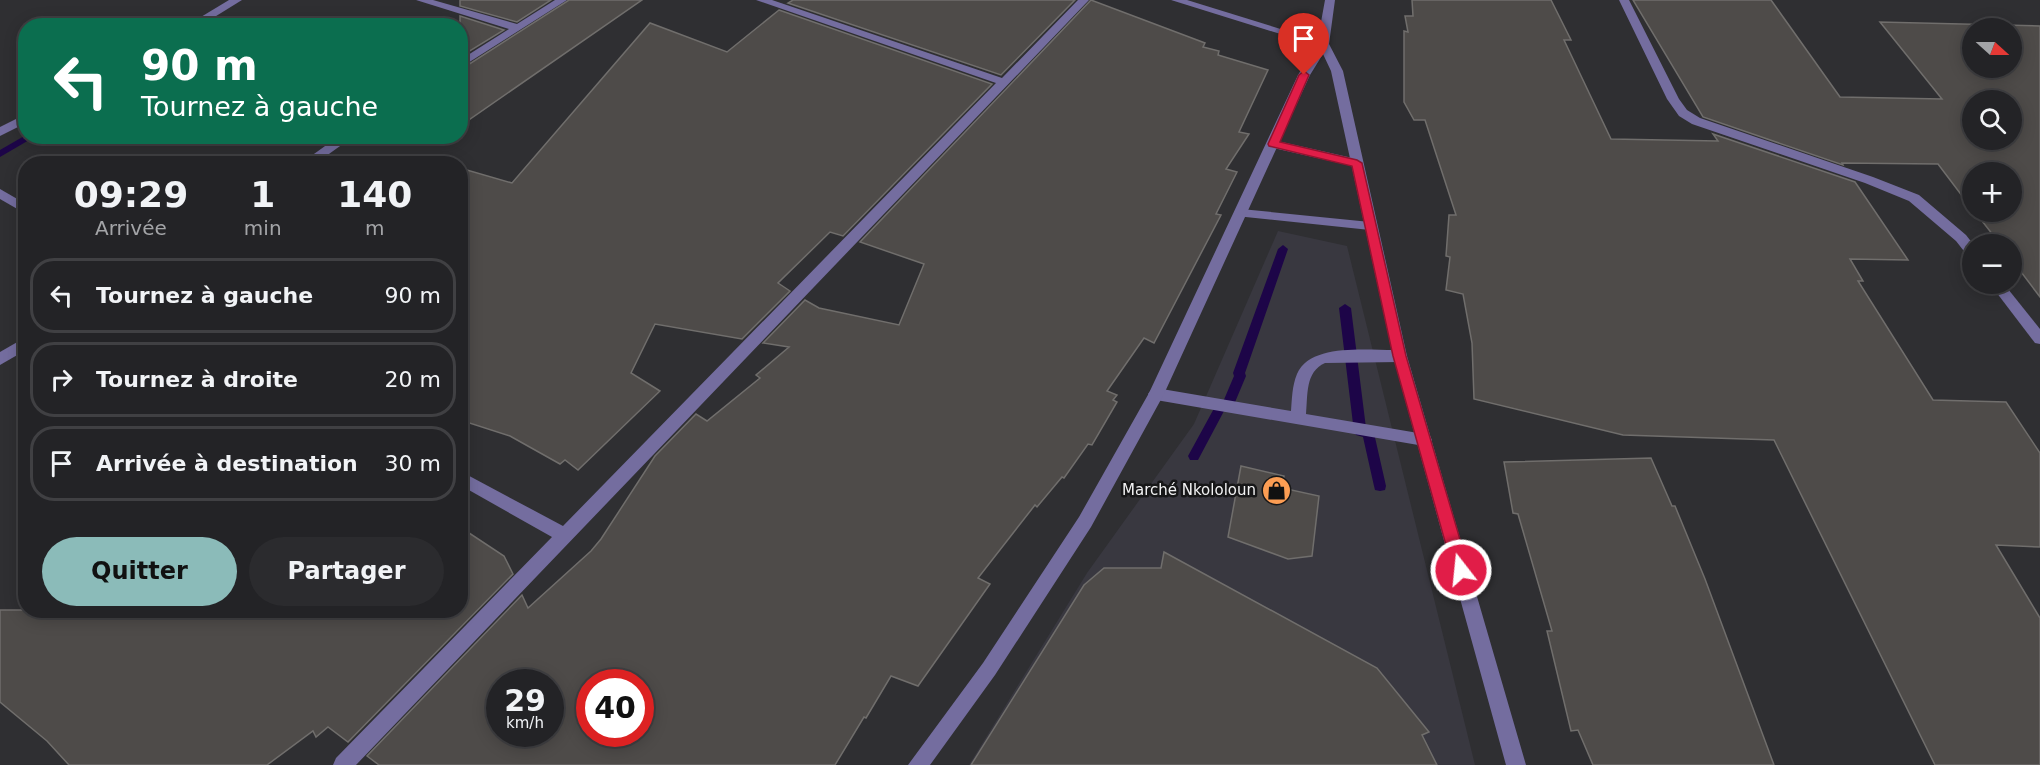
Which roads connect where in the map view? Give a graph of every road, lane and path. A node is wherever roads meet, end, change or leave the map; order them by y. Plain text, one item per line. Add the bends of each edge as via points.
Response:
1 (237, 0) edge
2 (421, 0) edge
3 (562, 0) edge
4 (761, 0) edge
5 (1084, 0) edge
6 (1176, 0) edge
7 (1330, 0) edge
8 (1624, 0) edge
9 (205, 18) edge
10 (518, 28) junction
11 (1323, 44) junction
12 (468, 60) edge
13 (1004, 82) junction
14 (18, 122) edge
15 (0, 132) edge
16 (336, 144) edge
17 (1273, 144) junction
18 (318, 156) edge
19 (1357, 163) junction
20 (0, 194) edge
21 (18, 205) edge
22 (1241, 213) junction
23 (1370, 226) junction
24 (1962, 239) edge
25 (2005, 294) edge
26 (2040, 339) edge
27 (18, 347) edge
28 (1400, 356) junction
29 (0, 358) edge
30 (1156, 394) junction
31 (1298, 419) junction
32 (1424, 441) junction
33 (468, 481) edge
34 (566, 536) junction
35 (344, 765) edge
36 (918, 765) edge
37 (1516, 765) edge

1 - 9 street
2 - 10 street
3 - 10 street
4 - 13 street
5 - 13 street
6 - 11 street
7 - 11 street
8 - 24 street via 1683,113 1696,121 1914,198
10 - 12 street
11 - 17 street via 1304,75
11 - 19 street via 1337,71
13 - 34 street
14 - 15 street
16 - 18 street
17 - 19 street
17 - 22 street
19 - 23 street
20 - 21 street
22 - 23 street
22 - 30 street
23 - 28 street
25 - 26 street
27 - 29 street
28 - 31 street via 1312,361 1304,371
28 - 32 street
30 - 31 street
30 - 36 street via 1078,531 989,669
31 - 32 street
32 - 37 street
33 - 34 street
34 - 35 street

